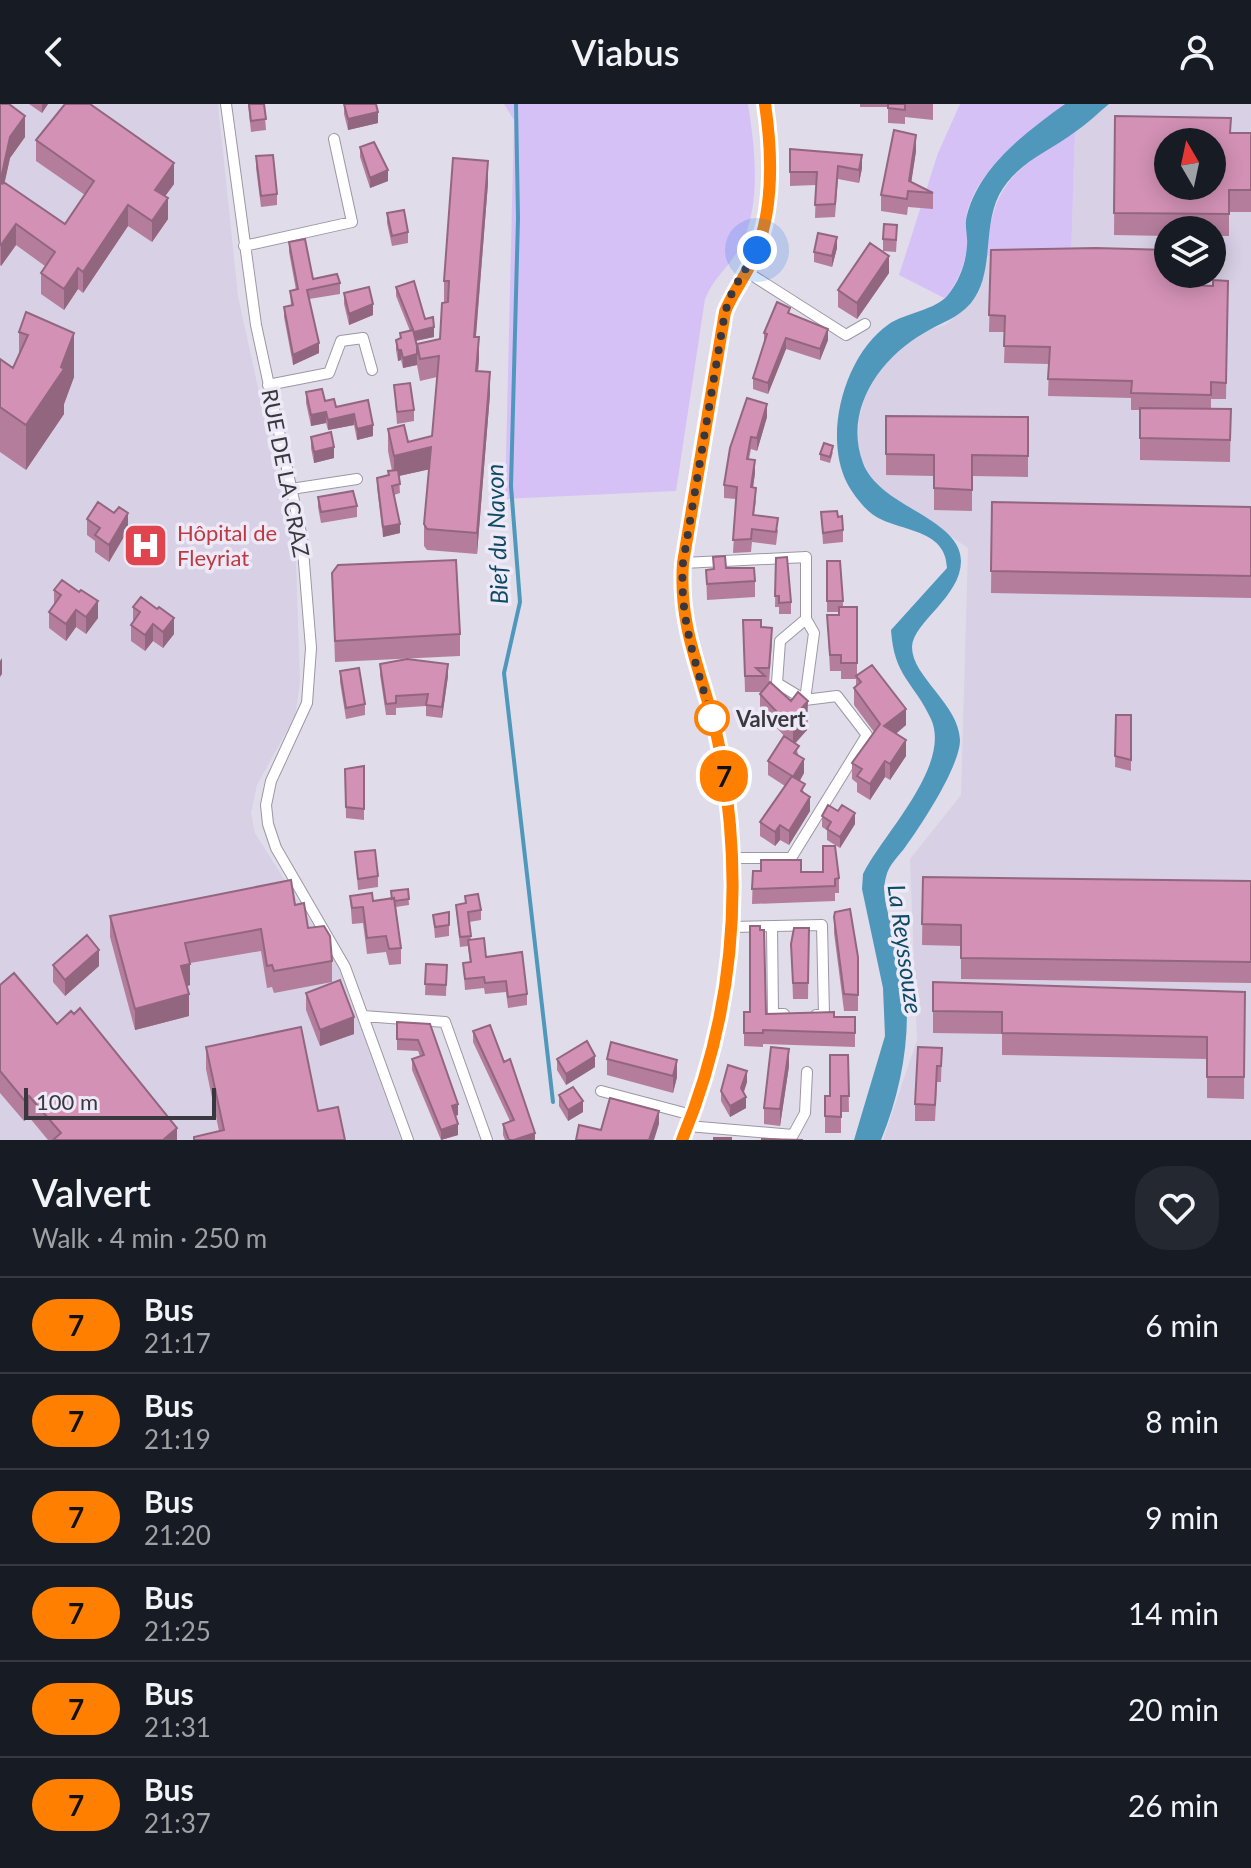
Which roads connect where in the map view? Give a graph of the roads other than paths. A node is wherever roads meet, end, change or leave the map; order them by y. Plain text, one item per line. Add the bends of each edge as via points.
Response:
1 (226, 104) edge
2 (765, 104) edge
3 (334, 139) dead end
4 (244, 246) junction
5 (747, 272) junction
6 (865, 324) dead end
7 (372, 370) dead end
8 (268, 385) junction
9 (357, 479) dead end
10 (291, 489) junction
11 (683, 563) junction
12 (806, 619) junction
13 (805, 700) junction
14 (734, 858) junction
15 (772, 926) junction
16 (734, 927) junction
17 (363, 1016) junction
18 (807, 1072) dead end
19 (601, 1091) dead end
20 (690, 1120) junction
21 (408, 1140) edge
22 (487, 1140) edge
23 (682, 1140) edge

1 - 4 street, RUE DE LA CRAZ
2 - 5 street via 770,143 765,213
3 - 4 street via 352,222
4 - 8 street, RUE DE LA CRAZ
5 - 6 street via 846,335
5 - 11 street via 725,312
7 - 8 street via 363,338 341,341 329,373
8 - 10 street, RUE DE LA CRAZ
9 - 10 street
10 - 17 street, RUE DE LA CRAZ via 302,538 311,677 298,726 271,781 268,824 276,848 345,967
11 - 12 street via 806,557
11 - 14 street via 685,630 719,744
12 - 13 street via 814,633
12 - 13 street via 780,641 777,683
13 - 14 street via 837,696 867,735 791,858
14 - 16 street
15 - 15 street via 822,925 824,1015 773,1014
15 - 16 street
16 - 20 street via 723,1014
17 - 21 street, RUE DE LA CRAZ
17 - 22 street via 445,1022
18 - 20 street via 805,1113 793,1135
19 - 20 street
20 - 23 street

